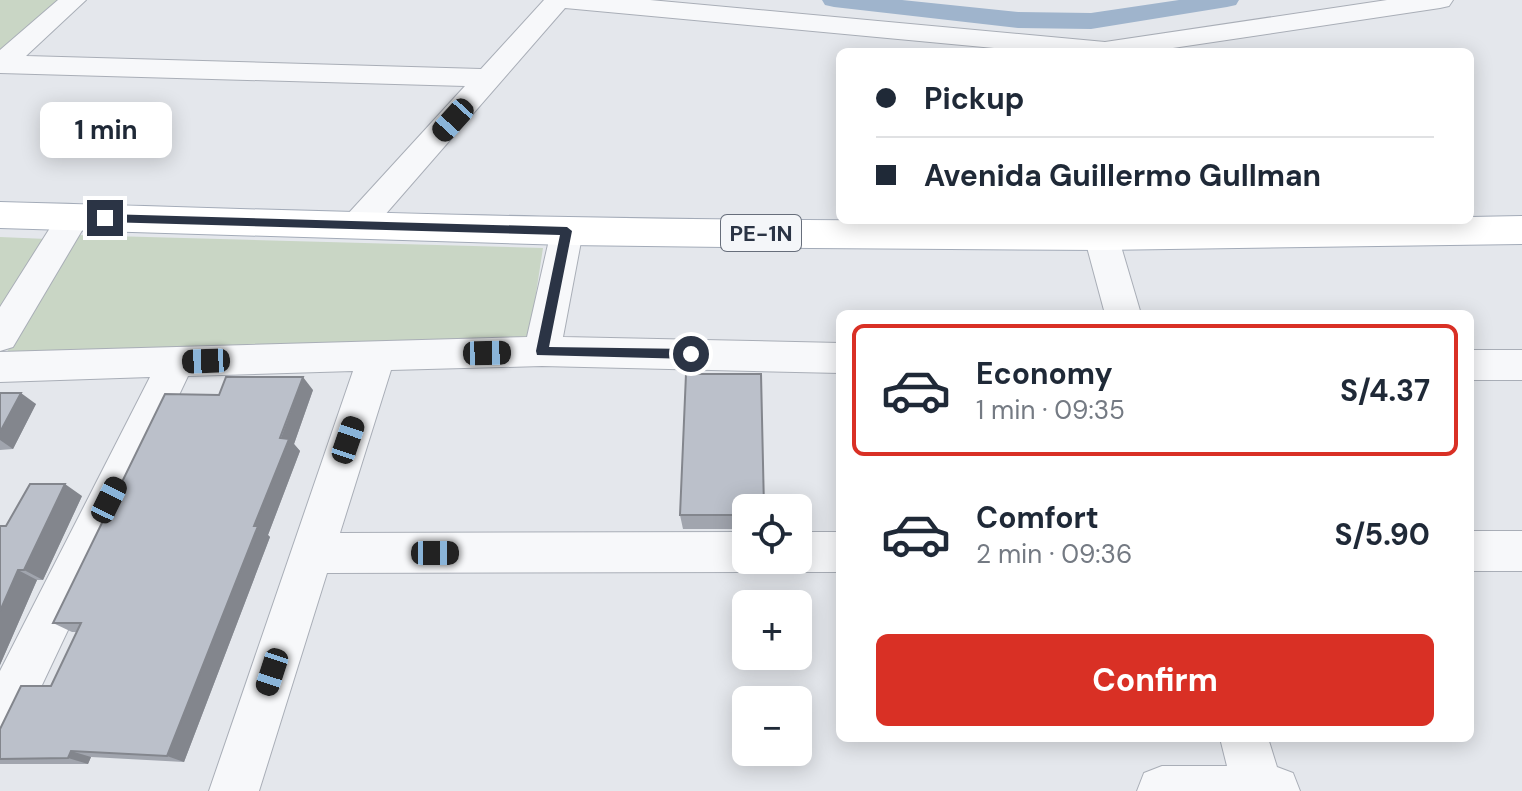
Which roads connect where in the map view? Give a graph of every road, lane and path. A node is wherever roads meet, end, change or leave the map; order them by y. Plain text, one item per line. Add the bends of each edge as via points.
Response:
1 (73, 0) edge
2 (558, 0) edge
3 (565, 0) edge
4 (1440, 0) edge
5 (1073, 48) edge
6 (1125, 48) edge
7 (0, 64) edge
8 (491, 78) junction
9 (0, 215) edge
10 (74, 217) junction
11 (358, 224) junction
12 (1172, 226) edge
13 (1522, 230) edge
14 (567, 231) junction
15 (1101, 236) junction
16 (1122, 310) edge
17 (0, 337) edge
18 (542, 351) junction
19 (377, 356) junction
20 (836, 358) edge
21 (177, 361) junction
22 (1474, 365) edge
23 (1522, 365) edge
24 (0, 367) edge
25 (1474, 551) edge
26 (1522, 551) edge
27 (732, 552) edge
28 (812, 552) edge
29 (836, 552) edge
30 (310, 553) junction
31 (0, 721) edge
32 (1245, 742) edge
33 (234, 791) edge
34 (1162, 791) edge
35 (1258, 791) edge
36 (1275, 791) edge

1 - 7 street
2 - 8 street
3 - 5 street
4 - 6 street
7 - 8 street
8 - 11 street
9 - 10 main road, PE-1N
10 - 11 main road, PE-1N
10 - 17 street
11 - 14 main road, PE-1N
12 - 13 main road, PE-1N
12 - 15 main road, PE-1N
14 - 15 main road, PE-1N
14 - 18 street
15 - 16 street
18 - 19 street
18 - 20 street
19 - 21 street
19 - 30 street
21 - 24 street
21 - 31 street
22 - 23 street
25 - 26 street
27 - 30 street
28 - 29 street
30 - 33 street
32 - 35 street
34 - 35 street
35 - 36 street

